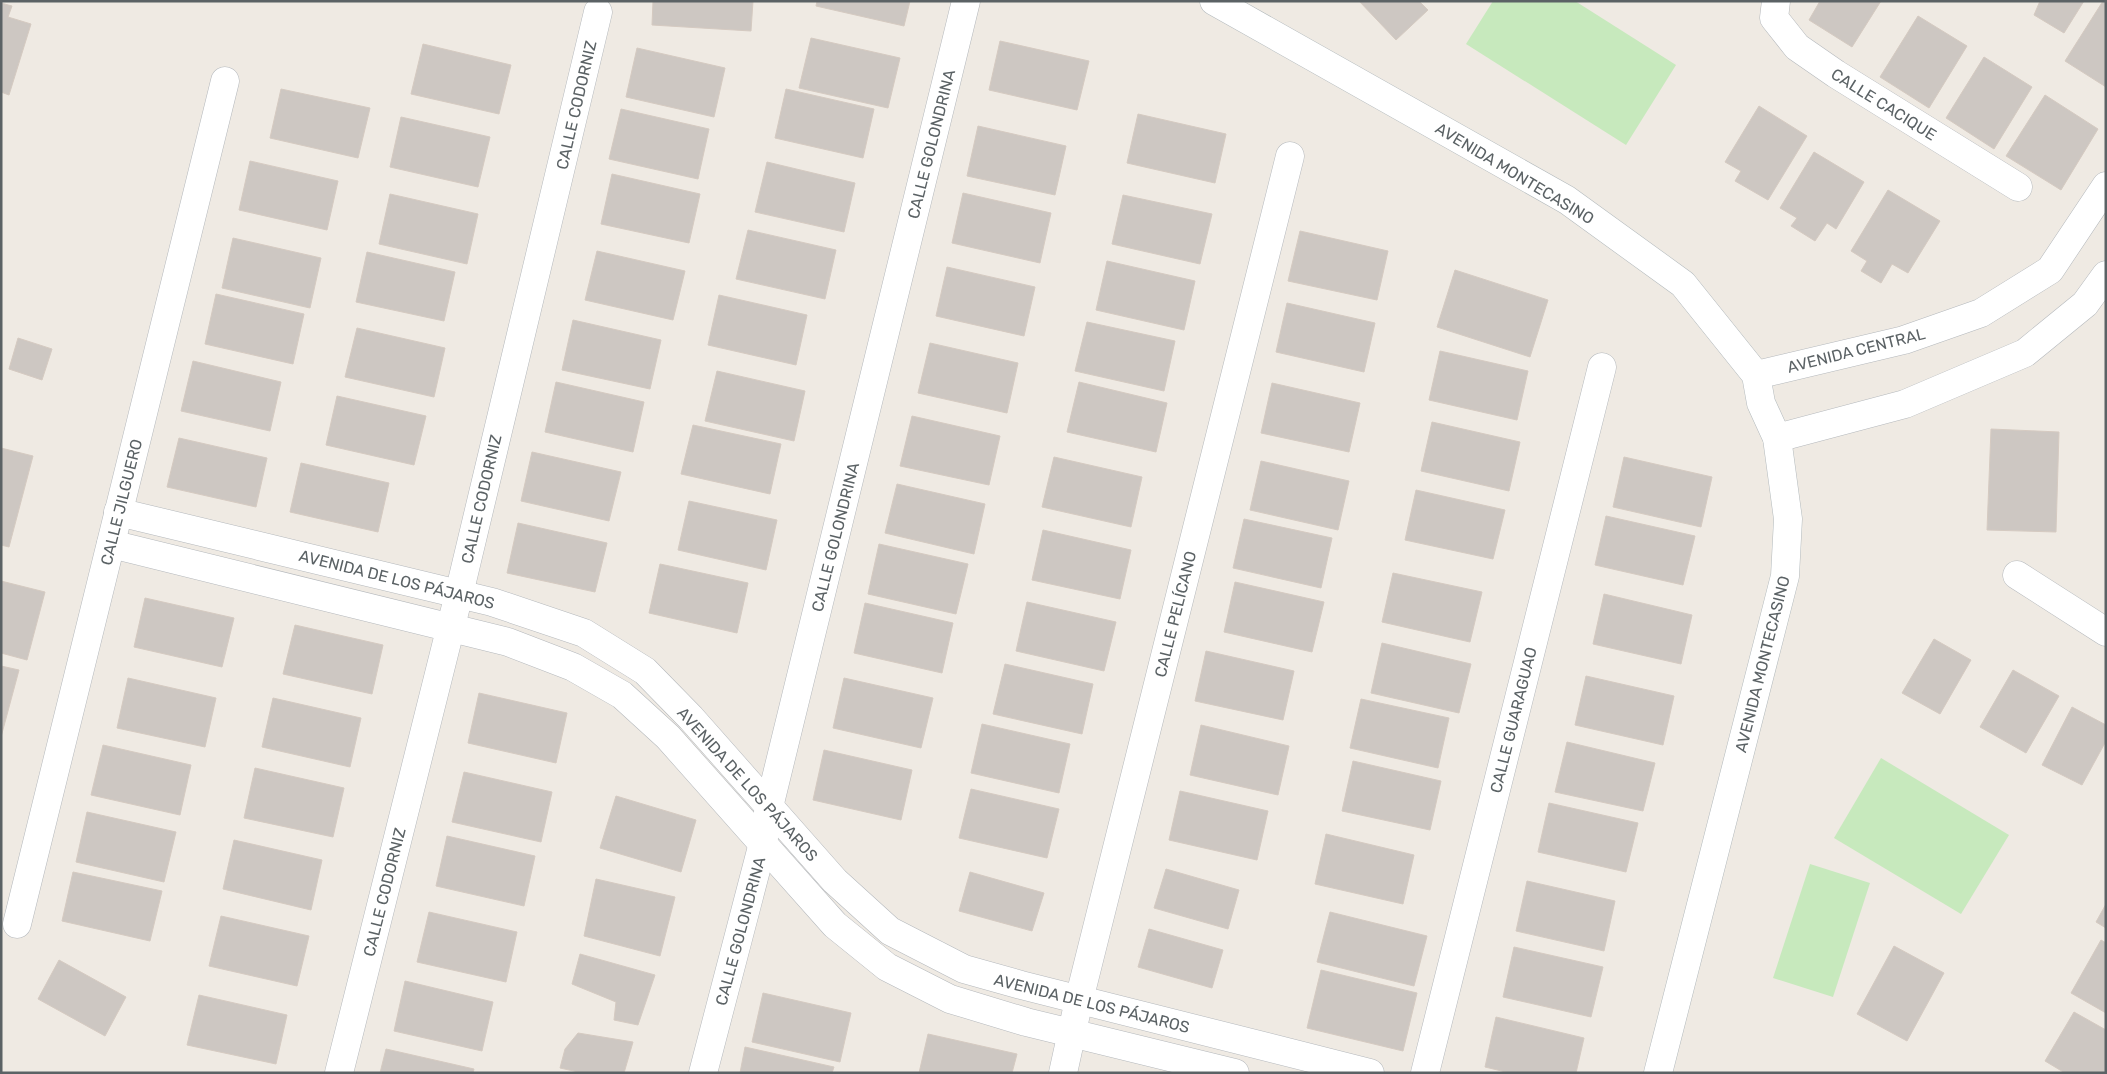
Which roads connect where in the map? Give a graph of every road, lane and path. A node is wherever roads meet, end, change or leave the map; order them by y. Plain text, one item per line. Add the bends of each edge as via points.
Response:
1 (966, 1) edge
2 (1214, 1) edge
3 (1776, 1) edge
4 (598, 12) dead end
5 (225, 81) dead end
6 (1290, 156) dead end
7 (2106, 186) edge
8 (2018, 187) dead end
9 (2106, 275) edge
10 (1602, 367) dead end
11 (1756, 375) junction
12 (1776, 438) junction
13 (118, 512) junction
14 (111, 544) junction
15 (2017, 575) dead end
16 (459, 594) junction
17 (450, 627) junction
18 (2106, 632) edge
19 (769, 807) junction
20 (763, 843) junction
21 (17, 924) dead end
22 (1079, 1000) junction
23 (1073, 1033) junction
24 (339, 1073) edge
25 (703, 1073) edge
26 (1063, 1073) edge
27 (1235, 1073) edge
28 (1370, 1073) edge
29 (1425, 1073) edge
30 (1658, 1073) edge

1 - 19 street, CALLE GOLONDRINA
2 - 11 street, AVENIDA MONTECASINO via 1568,200 1683,284
3 - 8 street, CALLE CACIQUE via 1774,18 1797,47
4 - 16 street, CALLE CODORNIZ
5 - 13 street, CALLE JILGUERO
6 - 22 street, CALLE PELÍCANO
7 - 11 street, AVENIDA CENTRAL via 2050,270 1981,313 1904,340
9 - 12 street via 2085,304 2025,353 1905,404
10 - 29 street, CALLE GUARAGUAO
11 - 12 street, AVENIDA MONTECASINO via 1762,403
12 - 30 street, AVENIDA MONTECASINO via 1788,519 1785,576
13 - 14 street, CALLE JILGUERO
13 - 16 street, AVENIDA DE LOS PÁJAROS
14 - 17 street, AVENIDA DE LOS PÁJAROS
14 - 21 street, CALLE JILGUERO
15 - 18 street
16 - 17 street, CALLE CODORNIZ
16 - 19 street, AVENIDA DE LOS PÁJAROS via 584,633 645,672 691,718
17 - 20 street, AVENIDA DE LOS PÁJAROS via 508,642 573,667 622,695 668,737
17 - 24 street, CALLE CODORNIZ
19 - 20 street, CALLE GOLONDRINA
19 - 22 street, AVENIDA DE LOS PÁJAROS via 836,880 890,931 964,969
20 - 23 street, AVENIDA DE LOS PÁJAROS via 836,925 887,967 950,999
20 - 25 street, CALLE GOLONDRINA
22 - 23 street, CALLE PELÍCANO
22 - 28 street, AVENIDA DE LOS PÁJAROS
23 - 26 street, CALLE PELÍCANO
23 - 27 street, AVENIDA DE LOS PÁJAROS

